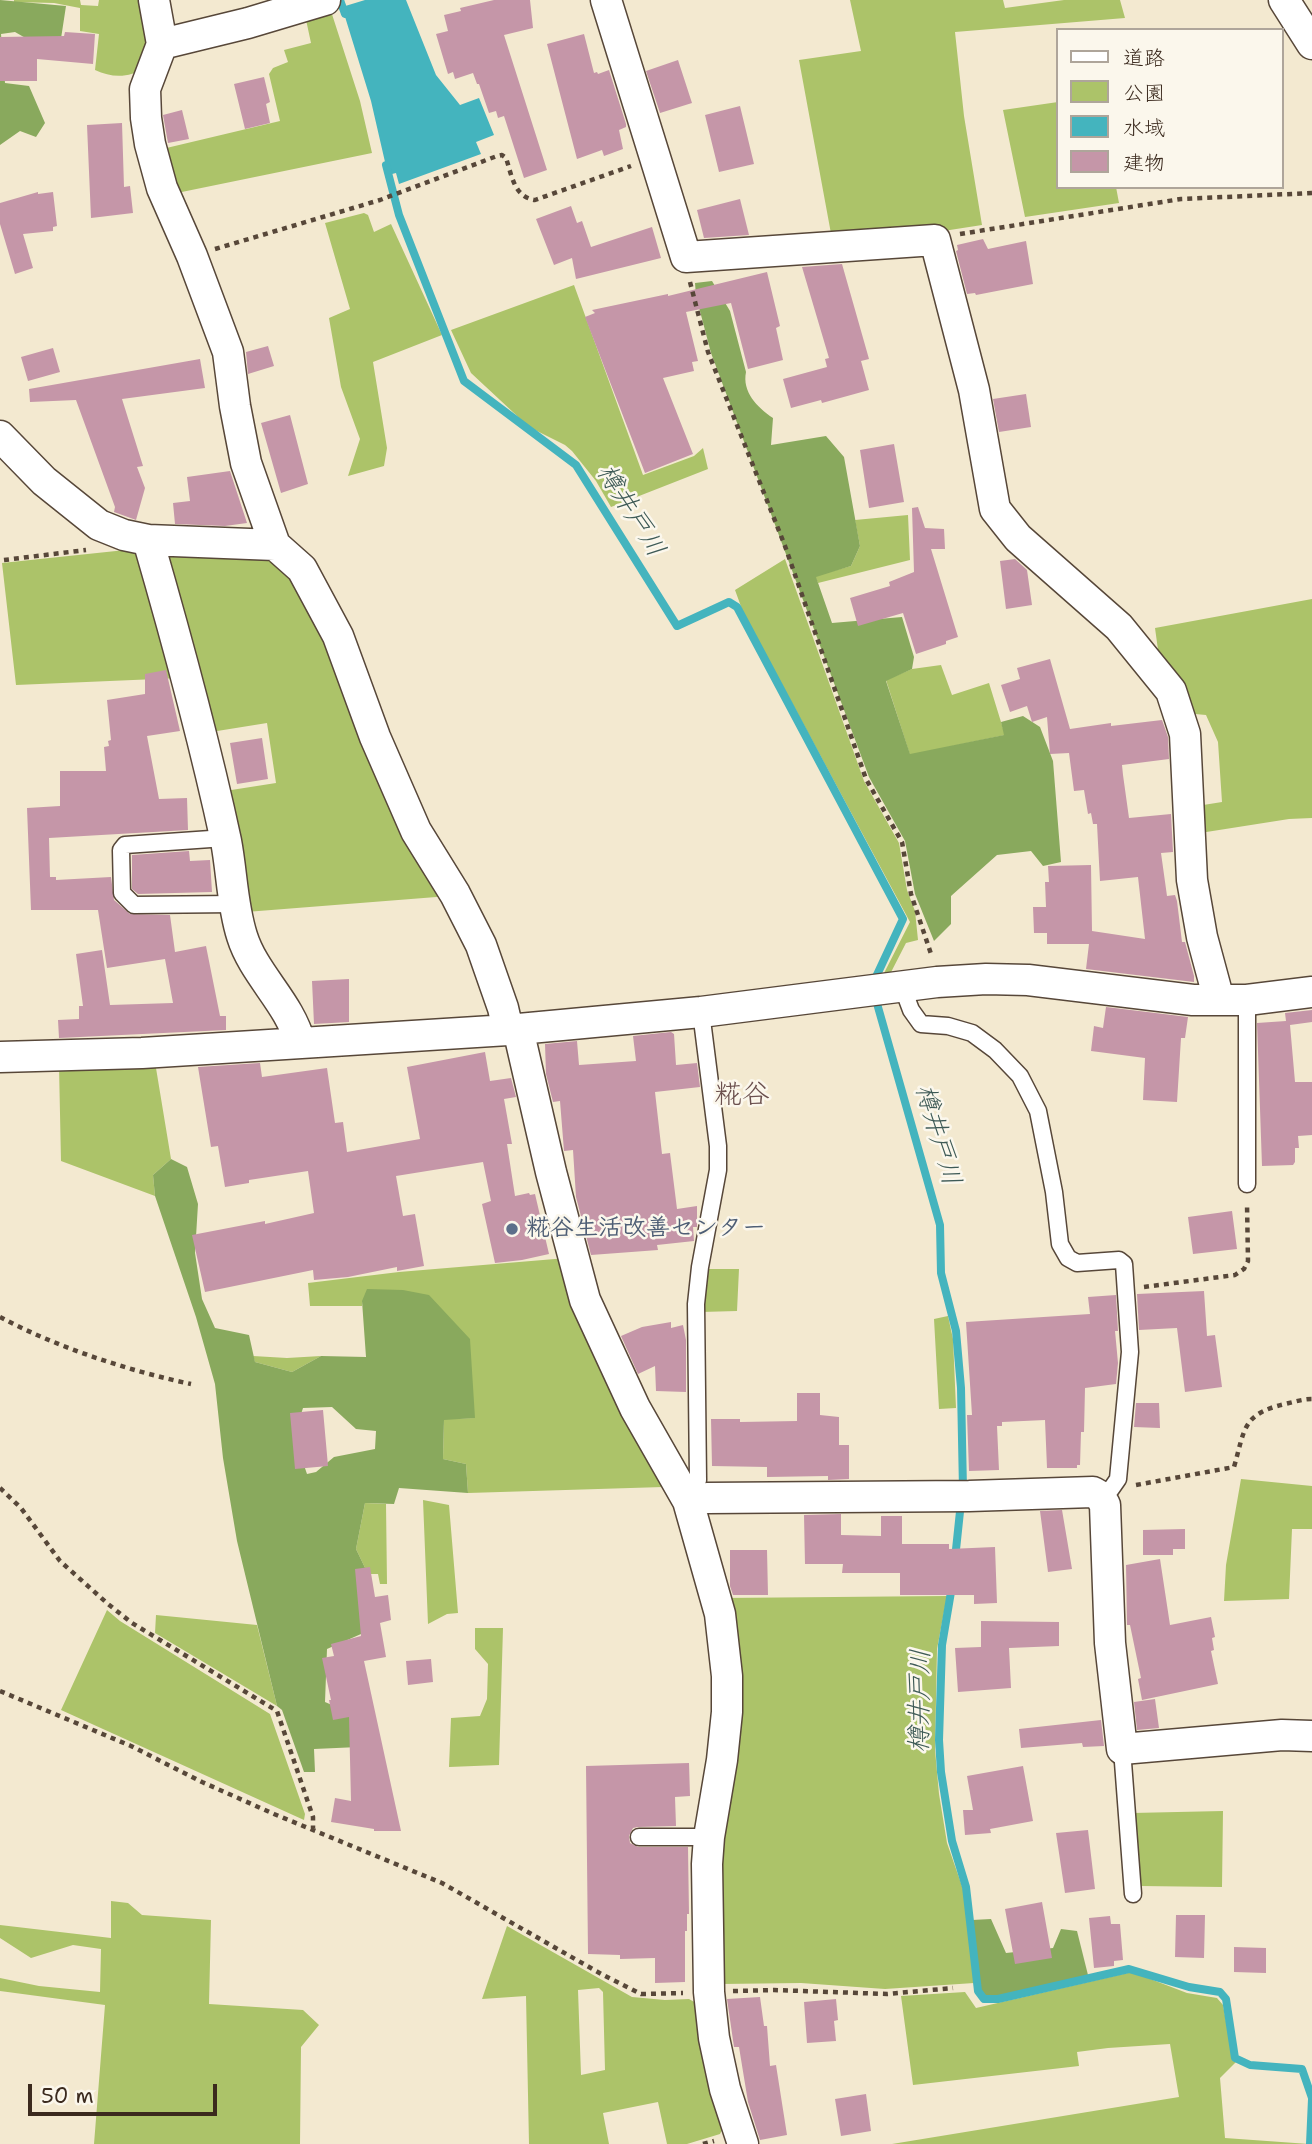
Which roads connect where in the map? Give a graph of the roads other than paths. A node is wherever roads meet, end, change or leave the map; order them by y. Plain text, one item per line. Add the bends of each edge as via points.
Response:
1 (155, 0) edge
2 (325, 0) edge
3 (606, 0) edge
4 (1287, 1) edge
5 (162, 44) junction
6 (1312, 44) edge
7 (0, 436) edge
8 (148, 540) junction
9 (275, 545) junction
10 (225, 838) junction
11 (235, 904) junction
12 (902, 986) junction
13 (1312, 992) edge
14 (1233, 1000) junction
15 (701, 1012) junction
16 (513, 1029) junction
17 (300, 1043) junction
18 (0, 1057) edge
19 (1247, 1184) road end
20 (1105, 1492) junction
21 (688, 1501) junction
22 (1312, 1736) edge
23 (1122, 1749) junction
24 (639, 1837) dead end
25 (709, 1837) junction
26 (1133, 1894) dead end
27 (743, 2144) edge

1 - 5 street
2 - 5 street
3 - 14 street via 686,257 936,240 974,390 995,509 1018,538 1119,627 1163,679 1180,713 1192,880 1202,937 1217,986
4 - 6 street
5 - 9 street via 145,89 146,118 162,188 229,352 246,463
7 - 8 street via 76,509 99,525
8 - 9 street
8 - 10 street via 188,678
9 - 16 street via 302,569 338,636 416,831 481,945
10 - 11 street
10 - 11 lane via 125,845 121,850 122,894 134,905
11 - 17 street via 253,961 296,1026
12 - 14 street via 1028,980 1193,1000
12 - 15 street
12 - 20 lane via 921,1024 972,1033 1020,1076 1038,1111 1060,1244 1069,1258 1124,1264 1130,1352 1118,1479
13 - 14 street
14 - 19 lane
15 - 16 street
15 - 21 lane via 718,1170 696,1304 698,1480
16 - 17 street
16 - 21 street via 585,1300 635,1408
17 - 18 street
20 - 21 street
20 - 23 street via 1110,1643
21 - 25 street via 720,1614 727,1676 722,1760
22 - 23 street
23 - 26 lane
24 - 25 lane
25 - 27 street via 709,1992 714,2038

